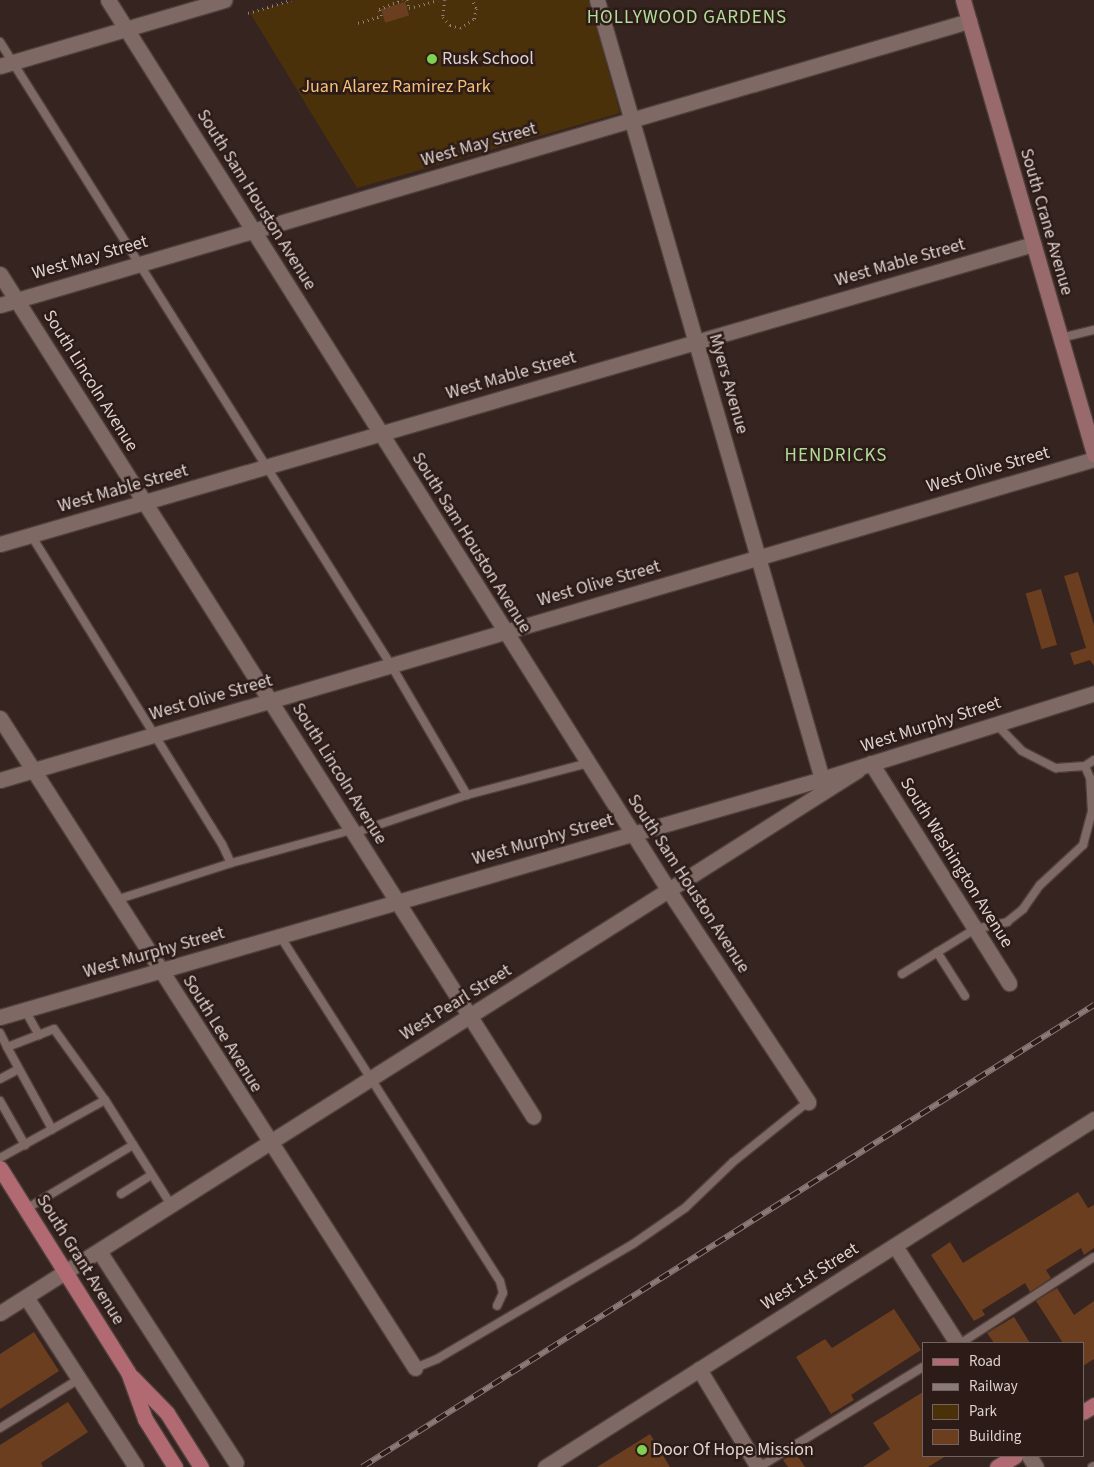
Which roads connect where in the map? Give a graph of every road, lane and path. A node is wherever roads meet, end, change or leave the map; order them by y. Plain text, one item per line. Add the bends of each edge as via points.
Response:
1 (108, 0) edge
2 (224, 0) edge
3 (291, 0) edge
4 (402, 0) edge
5 (407, 0) edge
6 (438, 0) edge
7 (445, 0) edge
8 (472, 0) edge
9 (598, 0) edge
10 (963, 0) edge
11 (396, 1) edge
12 (248, 13) dead end
13 (969, 21) junction
14 (358, 23) dead end
15 (126, 29) junction
16 (0, 42) edge
17 (6, 65) edge
18 (632, 120) junction
19 (253, 230) junction
20 (1033, 244) junction
21 (137, 264) junction
22 (0, 274) edge
23 (16, 300) junction
24 (0, 304) edge
25 (1094, 330) edge
26 (1061, 338) junction
27 (696, 342) junction
28 (381, 434) junction
29 (1094, 454) edge
30 (1094, 458) edge
31 (265, 467) junction
32 (144, 502) junction
33 (31, 535) junction
34 (0, 544) edge
35 (758, 557) junction
36 (505, 632) junction
37 (391, 665) junction
38 (1094, 693) edge
39 (270, 700) junction
40 (0, 718) edge
41 (996, 724) junction
42 (155, 734) junction
43 (1094, 760) edge
44 (588, 763) junction
45 (868, 764) junction
46 (1085, 766) junction
47 (33, 770) junction
48 (822, 779) junction
49 (0, 780) edge
50 (467, 795) junction
51 (353, 832) junction
52 (632, 834) junction
53 (230, 863) junction
54 (669, 891) junction
55 (115, 900) junction
56 (397, 902) junction
57 (975, 929) junction
58 (280, 936) junction
59 (937, 952) junction
60 (160, 971) junction
61 (902, 974) dead end
62 (1009, 983) dead end
63 (965, 996) dead end
64 (26, 1010) junction
65 (470, 1016) junction
66 (0, 1017) edge
67 (0, 1033) edge
68 (39, 1035) junction
69 (7, 1047) junction
70 (19, 1069) junction
71 (373, 1078) junction
72 (0, 1079) edge
73 (105, 1100) junction
74 (0, 1102) edge
75 (808, 1102) joint
76 (533, 1116) dead end
77 (1094, 1119) edge
78 (52, 1130) junction
79 (269, 1143) junction
80 (25, 1144) junction
81 (133, 1145) junction
82 (0, 1158) edge
83 (0, 1168) edge
84 (152, 1175) junction
85 (121, 1194) dead end
86 (171, 1205) junction
87 (26, 1209) junction
88 (895, 1246) junction
89 (99, 1251) junction
90 (1094, 1257) edge
91 (66, 1272) junction
92 (26, 1297) junction
93 (498, 1306) dead end
94 (0, 1313) edge
95 (958, 1342) edge
96 (961, 1342) edge
97 (922, 1367) edge
98 (415, 1368) joint
99 (699, 1369) junction
100 (128, 1372) junction
101 (79, 1379) junction
102 (0, 1428) edge
103 (1013, 1457) edge
104 (236, 1463) dead end
105 (136, 1467) edge
106 (175, 1467) edge
107 (201, 1467) edge
108 (545, 1467) edge
109 (758, 1467) edge
110 (997, 1467) edge

1 - 15 street, South Sam Houston Avenue
2 - 15 street
3 - 12 path
4 - 11 path
5 - 6 path via 409,8
7 - 8 path via 443,17 450,25 460,28 474,19 476,8
9 - 18 street, Myers Avenue
10 - 13 main road, South Crane Avenue
11 - 14 path via 379,9 381,16
13 - 18 street, West May Street
13 - 20 main road, South Crane Avenue
15 - 17 street
15 - 19 street, South Sam Houston Avenue
16 - 17 lane
17 - 21 lane
18 - 19 street, West May Street
18 - 27 street, Myers Avenue
19 - 21 street, West May Street
19 - 28 street, South Sam Houston Avenue
20 - 26 main road, South Crane Avenue
20 - 27 street, West Mable Street
21 - 23 street, West May Street
21 - 31 lane
22 - 23 street, South Lincoln Avenue
23 - 24 street, West May Street
23 - 32 street, South Lincoln Avenue
25 - 26 lane
26 - 29 main road, South Crane Avenue
27 - 28 street, West Mable Street
27 - 35 street, Myers Avenue
28 - 31 street, West Mable Street
28 - 36 street, South Sam Houston Avenue
30 - 35 street, West Olive Street
31 - 32 street, West Mable Street
31 - 37 lane
32 - 33 street, West Mable Street
32 - 39 street, South Lincoln Avenue
33 - 34 street, West Mable Street
33 - 42 lane
35 - 36 street, West Olive Street
35 - 48 street, Myers Avenue
36 - 37 street, West Olive Street
36 - 44 street, South Sam Houston Avenue
37 - 39 street, West Olive Street
37 - 50 lane
38 - 41 street, West Murphy Street
39 - 42 street, West Olive Street
39 - 51 street, South Lincoln Avenue
40 - 47 street, South Lee Avenue
41 - 45 street, West Murphy Street
41 - 46 lane via 1022,751 1056,768
42 - 47 street, West Olive Street
42 - 53 lane
43 - 46 lane
44 - 50 lane
44 - 52 street, South Sam Houston Avenue
45 - 48 street, West Murphy Street
45 - 54 street, West Pearl Street
45 - 57 street, South Washington Avenue
46 - 57 lane via 1090,778 1092,812 1083,845 1040,885 1023,909 1012,918
47 - 49 street, West Olive Street
47 - 55 street, South Lee Avenue
48 - 52 street, West Murphy Street
50 - 51 lane
51 - 53 lane
51 - 56 street, South Lincoln Avenue
52 - 54 street, South Sam Houston Avenue
52 - 56 street, West Murphy Street
53 - 55 lane
54 - 65 street, West Pearl Street
54 - 75 street, South Sam Houston Avenue
55 - 60 street, South Lee Avenue
56 - 58 street, West Murphy Street
56 - 65 street, South Lincoln Avenue
57 - 59 lane
57 - 62 street, South Washington Avenue
58 - 60 street, West Murphy Street
58 - 71 lane
59 - 61 lane
59 - 63 lane
60 - 64 street, West Murphy Street
60 - 79 street, South Lee Avenue
64 - 66 street, West Murphy Street
64 - 68 lane
65 - 71 street, West Pearl Street
65 - 76 street, South Lincoln Avenue
67 - 69 lane
68 - 69 lane
68 - 73 lane via 54,1029
69 - 70 lane
70 - 72 lane
70 - 78 lane
71 - 79 street, West Pearl Street
71 - 93 lane via 500,1281 503,1293
73 - 78 lane
73 - 81 lane
74 - 80 lane
75 - 98 lane via 733,1162 685,1208 634,1244 437,1359
77 - 88 street, West 1st Street
78 - 80 lane
79 - 86 street, West Pearl Street
79 - 98 street, South Lee Avenue
80 - 82 lane
81 - 84 lane
81 - 87 lane
83 - 87 main road, South Grant Avenue
84 - 85 lane
84 - 86 lane
86 - 89 street, West Pearl Street
87 - 91 main road, South Grant Avenue
88 - 95 street
88 - 99 street, West 1st Street
89 - 91 street, West Pearl Street
89 - 104 street
90 - 96 lane
91 - 92 street, West Pearl Street
91 - 100 main road, South Grant Avenue
92 - 94 street, West Pearl Street
92 - 101 street
97 - 109 lane
99 - 108 street, West 1st Street
99 - 109 street
100 - 106 main road, South Grant Avenue via 145,1419
100 - 107 main road, South Grant Avenue via 167,1412
101 - 102 lane
101 - 105 street
103 - 110 main road

